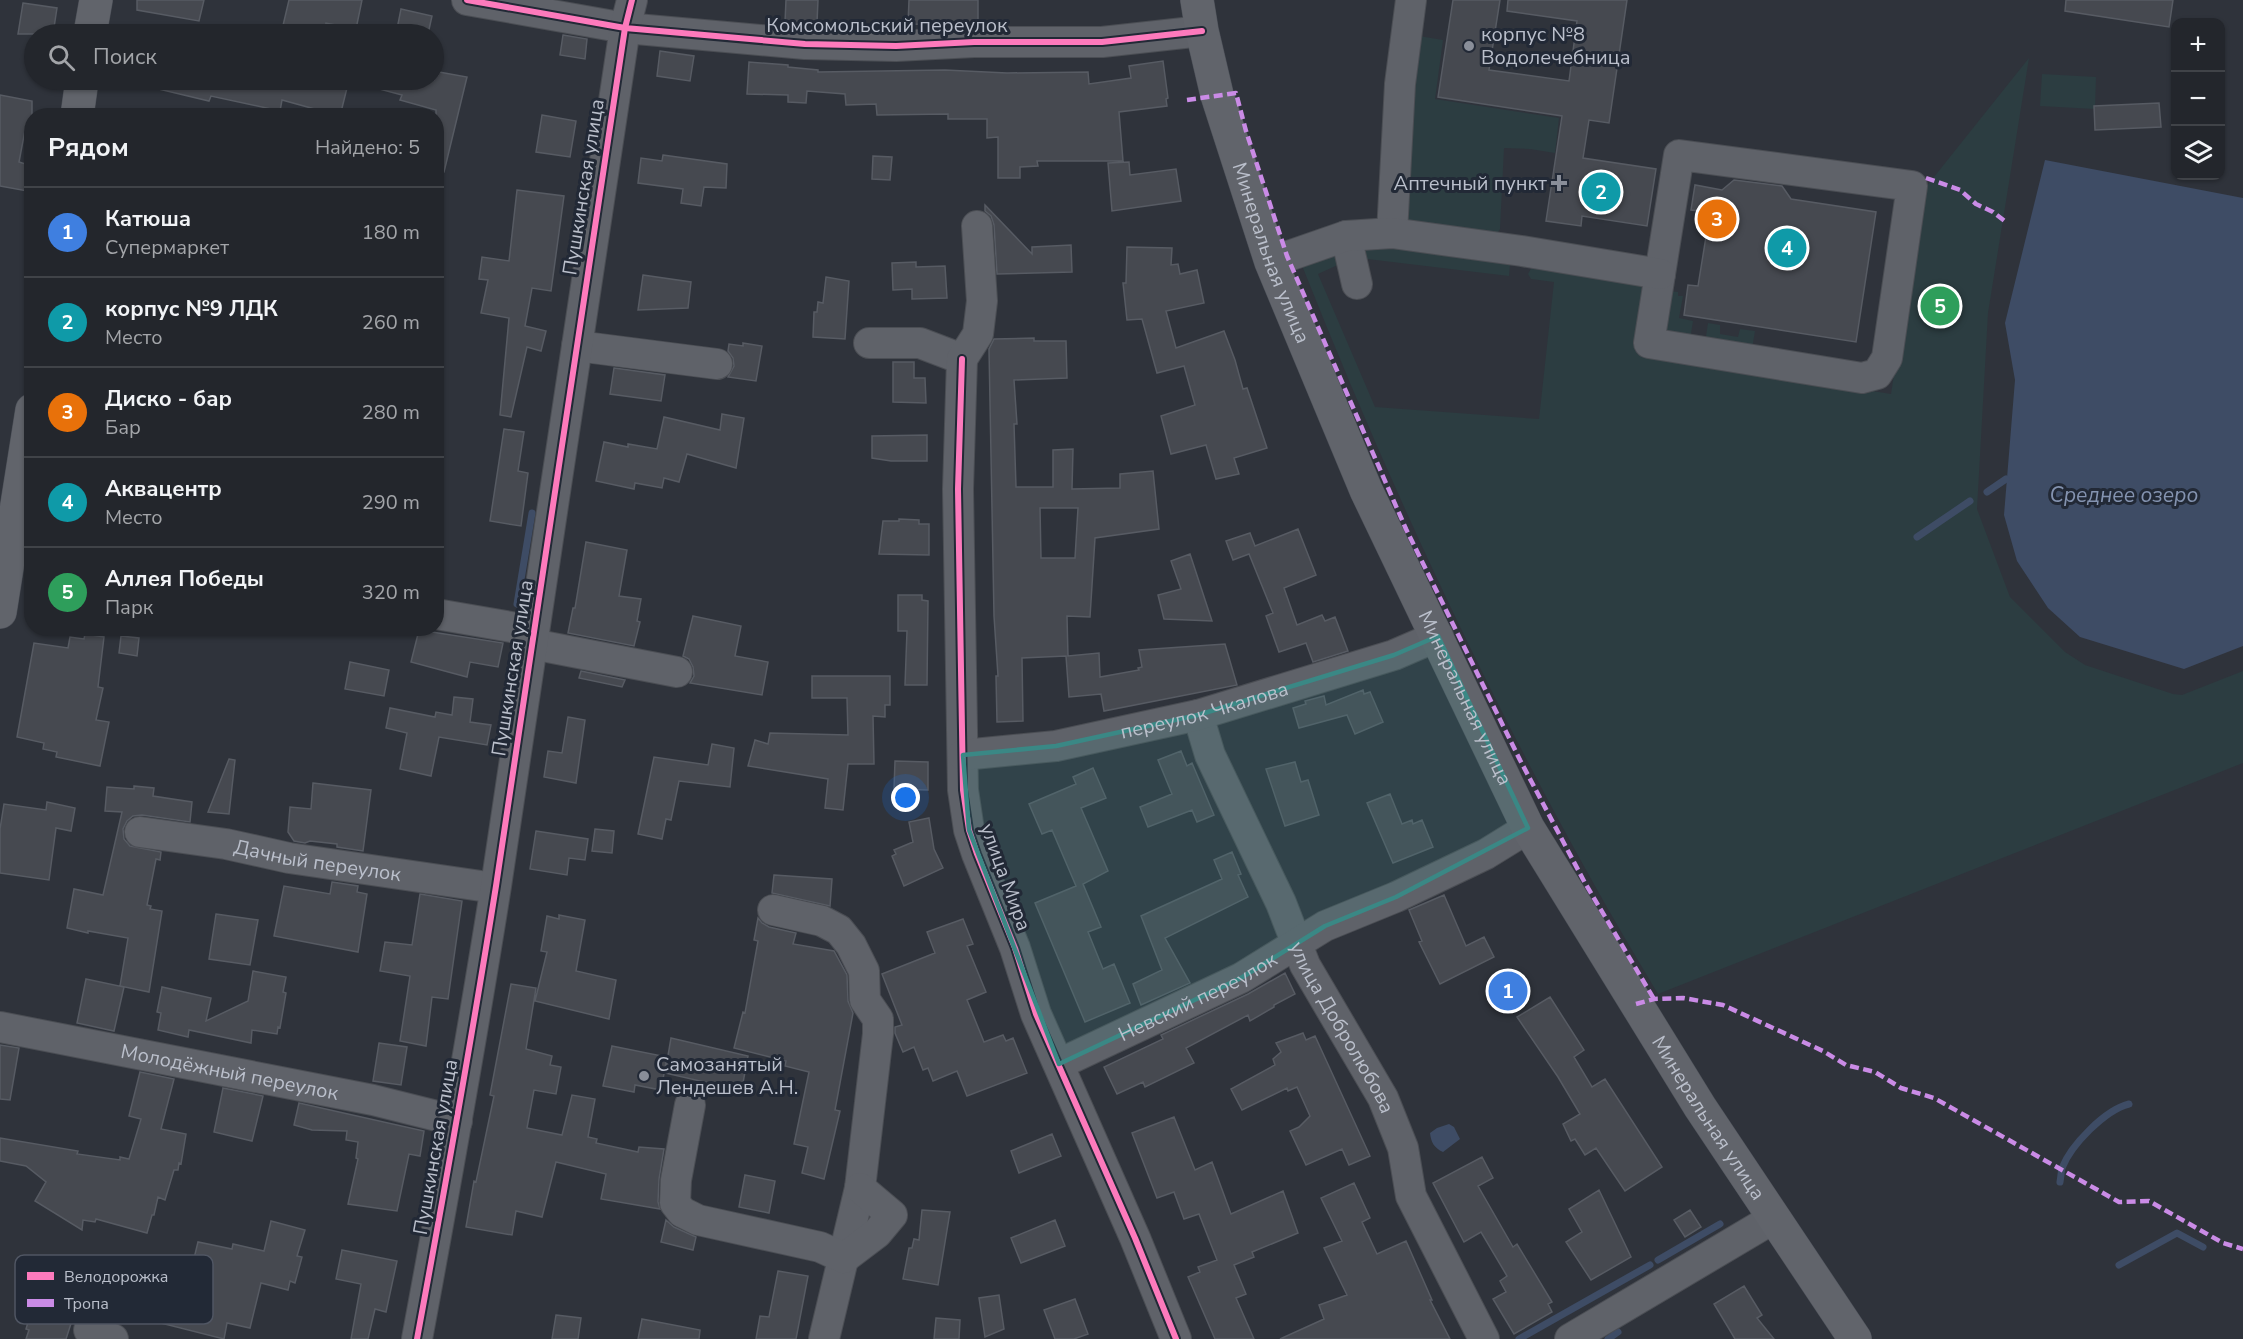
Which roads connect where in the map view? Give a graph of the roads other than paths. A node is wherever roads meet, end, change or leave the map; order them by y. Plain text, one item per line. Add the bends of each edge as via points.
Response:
1 (96, 0) edge
2 (466, 0) edge
3 (1411, 0) edge
4 (628, 14) edge
5 (1200, 16) edge
6 (92, 24) edge
7 (81, 90) edge
8 (78, 108) edge
9 (976, 226) dead end
10 (1392, 233) junction
11 (1346, 236) junction
12 (1270, 262) junction
13 (1660, 274) junction
14 (1357, 284) dead end
15 (869, 343) dead end
16 (577, 346) junction
17 (962, 359) junction
18 (717, 364) dead end
19 (24, 466) edge
20 (15, 530) edge
21 (0, 612) edge
22 (444, 616) edge
23 (1437, 636) junction
24 (533, 637) junction
25 (677, 672) dead end
26 (1198, 715) junction
27 (963, 755) junction
28 (1528, 828) junction
29 (140, 832) dead end
30 (495, 888) junction
31 (773, 910) dead end
32 (1297, 942) junction
33 (0, 1027) edge
34 (1059, 1064) junction
35 (690, 1105) dead end
36 (457, 1121) junction
37 (1774, 1218) junction
38 (844, 1258) junction
39 (417, 1339) edge
40 (824, 1339) edge
41 (1176, 1339) edge
42 (1484, 1339) edge
43 (1570, 1339) edge
44 (1855, 1339) edge

1 - 6 main road
2 - 4 street, Комсомольский переулок
3 - 10 street via 1400,84
4 - 5 street, Комсомольский переулок via 805,44 896,46 1102,42
4 - 16 street, Пушкинская улица
5 - 12 main road, Минеральная улица via 1217,95
7 - 8 main road
9 - 17 street via 982,301 978,334
10 - 11 street
10 - 13 street
11 - 12 street
11 - 14 street
12 - 23 main road, Минеральная улица via 1366,490
13 - 13 street via 1679,154 1912,186 1887,358 1877,374 1862,378 1649,343
15 - 17 street via 920,343
16 - 18 street
16 - 24 street, Пушкинская улица
17 - 27 street, улица Мира via 958,489
19 - 20 main road
20 - 21 main road
22 - 24 street
23 - 26 street, переулок Чкалова via 1394,655
23 - 28 main road, Минеральная улица
24 - 25 street
24 - 30 street, Пушкинская улица
26 - 27 street, переулок Чкалова via 1056,746
26 - 32 street, улица Добролюбова via 1210,755
27 - 34 street, улица Мира via 969,830 1016,948 1036,1014
28 - 32 street, Невский переулок via 1486,854
28 - 37 main road, Минеральная улица via 1700,1107
29 - 30 street, Дачный переулок
30 - 36 street, Пушкинская улица
31 - 38 street via 822,921 839,930 864,971 865,1000 878,1018 860,1188
32 - 34 street, Невский переулок via 1240,978
32 - 42 street, улица Добролюбова via 1305,964 1383,1098 1403,1148 1411,1196
33 - 36 street, Молодёжный переулок via 373,1100
34 - 41 street, улица Мира
35 - 38 street via 676,1180 675,1203 682,1212 698,1220 820,1246
36 - 39 street, Пушкинская улица
37 - 43 street
37 - 44 main road, Минеральная улица
38 - 40 street

